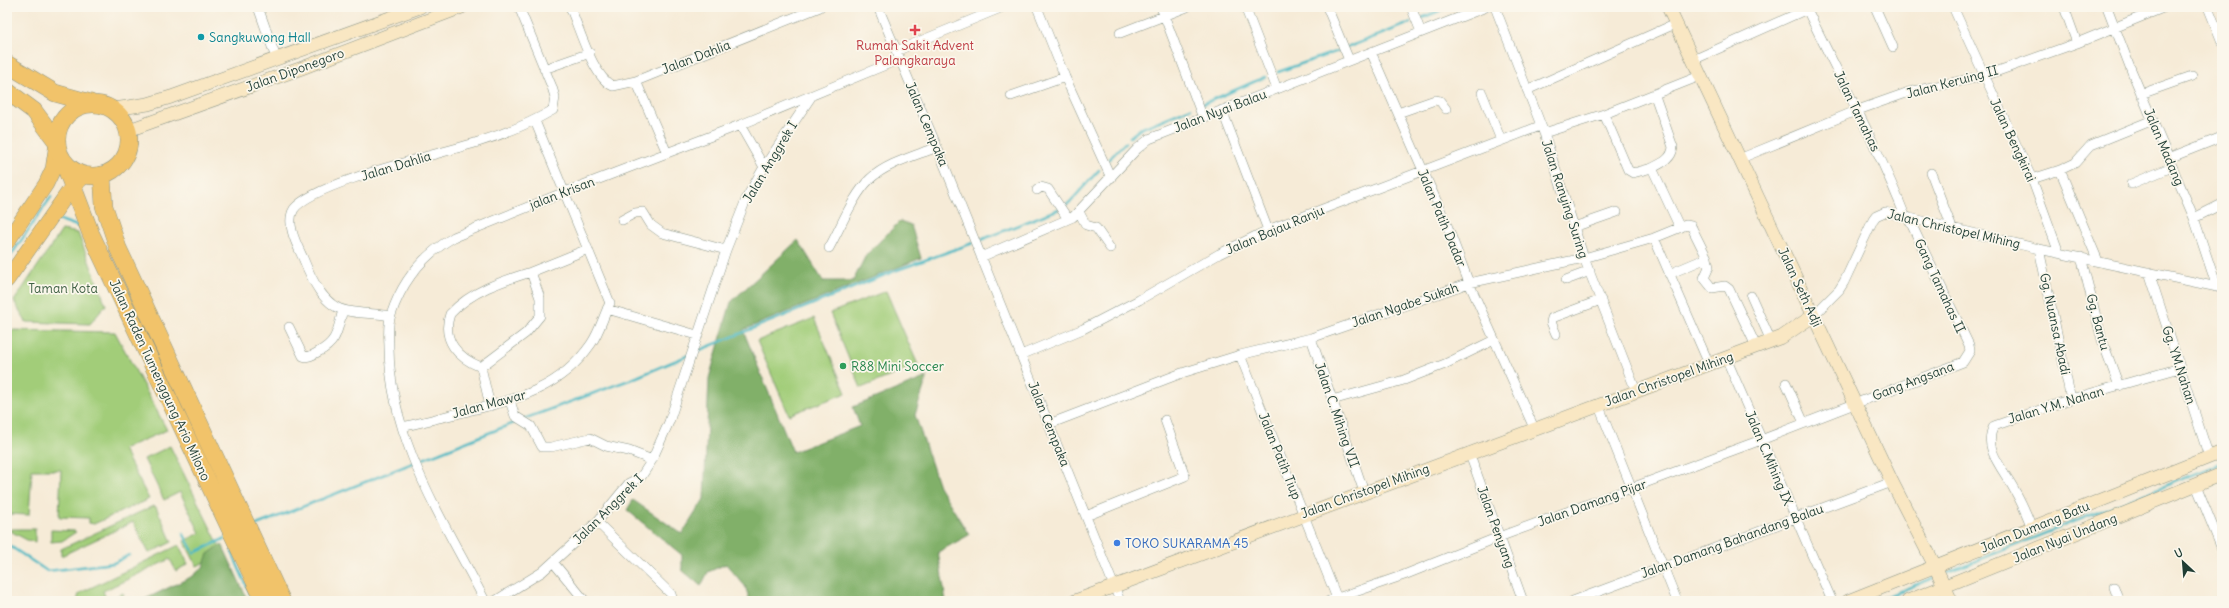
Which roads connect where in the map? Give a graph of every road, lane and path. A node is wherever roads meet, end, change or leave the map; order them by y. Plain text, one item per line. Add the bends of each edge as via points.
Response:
1 (258, 7) edge
2 (420, 7) edge
3 (462, 7) edge
4 (519, 7) edge
5 (570, 7) edge
6 (820, 7) edge
7 (878, 7) edge
8 (1003, 7) edge
9 (1187, 7) edge
10 (1245, 7) edge
11 (1327, 7) edge
12 (1410, 7) edge
13 (1486, 7) edge
14 (1495, 7) edge
15 (1668, 7) edge
16 (1875, 7) edge
17 (1953, 7) edge
18 (2064, 7) edge
19 (2107, 7) edge
20 (2208, 7) edge
21 (1040, 8) edge
22 (1808, 8) edge
23 (2161, 8) edge
24 (1163, 11) edge
25 (432, 12) edge
26 (1675, 24) junction
27 (1419, 27) junction
28 (2116, 28) junction
29 (1120, 33) dead end
30 (2222, 42) edge
31 (2077, 43) junction
32 (1893, 47) dead end
33 (1371, 52) junction
34 (590, 53) junction
35 (898, 55) junction
36 (1347, 56) junction
37 (276, 58) junction
38 (1693, 60) junction
39 (7, 64) edge
40 (544, 69) junction
41 (1700, 76) junction
42 (1984, 76) junction
43 (2192, 76) dead end
44 (1065, 77) junction
45 (636, 81) junction
46 (1275, 83) junction
47 (1527, 90) junction
48 (7, 91) edge
49 (1482, 93) dead end
50 (2141, 94) junction
51 (813, 96) junction
52 (1011, 96) dead end
53 (1655, 96) junction
54 (91, 104) junction
55 (1446, 109) dead end
56 (114, 110) junction
57 (1222, 110) junction
58 (1858, 110) junction
59 (1201, 112) junction
60 (1398, 113) junction
61 (1604, 114) junction
62 (2153, 120) junction
63 (535, 121) junction
64 (740, 125) junction
65 (129, 130) junction
66 (1542, 130) junction
67 (2222, 137) edge
68 (1501, 140) junction
69 (937, 147) junction
70 (59, 150) junction
71 (667, 153) junction
72 (1739, 159) junction
73 (2171, 162) junction
74 (764, 167) junction
75 (1652, 168) junction
76 (2060, 170) junction
77 (1422, 171) junction
78 (1108, 173) junction
79 (1931, 173) dead end
80 (94, 175) junction
81 (2032, 179) junction
82 (2131, 184) dead end
83 (72, 187) junction
84 (1037, 190) dead end
85 (565, 192) junction
86 (2222, 204) edge
87 (1078, 212) junction
88 (1617, 212) dead end
89 (1065, 214) junction
90 (1906, 216) junction
91 (2194, 218) junction
92 (622, 220) dead end
93 (1574, 227) junction
94 (1680, 228) junction
95 (1952, 228) junction
96 (1268, 230) junction
97 (1654, 238) junction
98 (7, 242) edge
99 (118, 248) junction
100 (829, 248) dead end
101 (1110, 248) dead end
102 (588, 249) junction
103 (977, 249) junction
104 (2039, 249) junction
105 (726, 250) junction
106 (2058, 253) junction
107 (102, 257) junction
108 (2081, 257) junction
109 (1584, 258) junction
110 (1707, 258) junction
111 (2098, 261) junction
112 (1590, 271) junction
113 (531, 272) junction
114 (2149, 272) junction
115 (1669, 274) junction
116 (7, 280) edge
117 (1566, 280) dead end
118 (1469, 283) junction
119 (2219, 288) edge
120 (1751, 296) dead end
121 (1601, 300) junction
122 (607, 309) junction
123 (343, 310) junction
124 (390, 316) junction
125 (1813, 316) junction
126 (289, 327) dead end
127 (1556, 334) dead end
128 (697, 335) junction
129 (1311, 338) junction
130 (1494, 340) junction
131 (1771, 341) junction
132 (1756, 346) junction
133 (1020, 355) junction
134 (1240, 355) junction
135 (1969, 355) joint
136 (1726, 358) junction
137 (1709, 364) junction
138 (482, 367) junction
139 (2180, 368) junction
140 (1786, 383) dead end
141 (2119, 386) junction
142 (1636, 391) junction
143 (2071, 399) junction
144 (1332, 400) junction
145 (510, 401) junction
146 (1854, 403) junction
147 (1598, 404) junction
148 (490, 406) junction
149 (1165, 420) dead end
150 (1804, 423) junction
151 (1049, 424) junction
152 (402, 427) junction
153 (1534, 428) junction
154 (1761, 440) junction
155 (1469, 452) junction
156 (2222, 452) edge
157 (2209, 457) junction
158 (652, 460) junction
159 (2222, 474) edge
160 (1892, 482) junction
161 (2196, 485) junction
162 (1630, 488) junction
163 (1364, 492) junction
164 (1304, 514) junction
165 (1086, 516) junction
166 (1795, 518) junction
167 (597, 522) junction
168 (2032, 528) junction
169 (1499, 537) junction
170 (2222, 549) edge
171 (553, 562) junction
172 (1663, 567) junction
173 (1937, 568) junction
174 (1944, 585) junction
175 (1114, 586) junction
176 (2114, 587) dead end
177 (499, 600) edge
178 (1335, 600) edge
179 (264, 601) edge
180 (282, 601) edge
181 (485, 601) edge
182 (585, 601) edge
183 (673, 601) edge
184 (1075, 601) edge
185 (1120, 601) edge
186 (1524, 601) edge
187 (1573, 601) edge
188 (1677, 601) edge
189 (1832, 601) edge
190 (1848, 601) edge
191 (1908, 601) edge
192 (1951, 601) edge
193 (2119, 601) edge

1 - 37 street
2 - 37 street, Jalan Diponegoro
3 - 25 street, Jalan Diponegoro
4 - 40 street, Jalan Dahlia
5 - 34 street, Jalan Dahlia
6 - 45 street, Jalan Dahlia
7 - 35 street, Jalan Cempaka
8 - 35 street, jalan Krisan
9 - 24 street
10 - 46 street
11 - 36 street
12 - 27 street
13 - 27 street, Jalan Nyai Balau
14 - 47 street, Jalan Ranying Suring
15 - 26 street, Jalan Seth Adji
16 - 32 street
17 - 42 street, Jalan Bengkirai
18 - 31 street
19 - 28 street, Jalan Madang
20 - 30 street
21 - 44 street
22 - 38 street
22 - 58 street, Jalan Tamahas
23 - 28 street, Jalan Keruing II
24 - 29 street
24 - 59 street
25 - 65 street, Jalan Diponegoro via 302,68
26 - 38 street, Jalan Seth Adji
26 - 47 street
27 - 33 street, Jalan Nyai Balau
28 - 31 street, Jalan Keruing II
28 - 50 street, Jalan Madang
31 - 42 street, Jalan Keruing II
33 - 36 street, Jalan Nyai Balau
33 - 60 street, Jalan Patih Dadar
34 - 40 street
34 - 45 street, Jalan Dahlia via 600,77 606,84 613,86
35 - 51 street, jalan Krisan
35 - 69 street, Jalan Cempaka
36 - 46 street, Jalan Nyai Balau
37 - 56 street, Jalan Diponegoro via 171,98
38 - 41 street, Jalan Seth Adji
39 - 54 highway via 51,91
40 - 63 street, Jalan Dahlia via 552,87 555,104 553,110
41 - 53 street, Jalan Bajau Ranju
41 - 72 street, Jalan Seth Adji
42 - 58 street, Jalan Keruing II via 1909,92
42 - 81 street, Jalan Bengkirai
43 - 50 street
44 - 52 street
44 - 78 street
45 - 71 street
46 - 57 street, Jalan Nyai Balau
47 - 66 street, Jalan Ranying Suring
48 - 70 highway via 34,111
49 - 68 street
50 - 62 street, Jalan Madang
51 - 64 street, jalan Krisan
51 - 74 street, Jalan Anggrek I
53 - 61 street, Jalan Bajau Ranju
53 - 75 street via 1673,152 1669,158
54 - 56 highway via 103,105
54 - 70 highway via 75,108 63,119 57,134
55 - 60 street via 1440,101 1435,100
56 - 65 highway
57 - 59 street, Jalan Nyai Balau
57 - 96 street
58 - 72 street, Jalan Keruing II
58 - 90 street, Jalan Tamahas
59 - 78 street, Jalan Nyai Balau via 1143,143
60 - 77 street, Jalan Patih Dadar
61 - 66 street, Jalan Bajau Ranju
61 - 75 street via 1628,170 1633,173
62 - 73 street, Jalan Madang
62 - 76 street via 2091,144 2077,160
63 - 85 street, Jalan Mawar
63 - 123 street, Jalan Dahlia via 478,142 362,175 301,202 293,210 291,220 296,241 317,287 333,305
64 - 71 street, jalan Krisan
64 - 74 street
65 - 80 highway via 128,149 119,166
66 - 68 street, Jalan Bajau Ranju
66 - 93 street, Jalan Ranying Suring
67 - 73 street
68 - 77 street, Jalan Bajau Ranju
69 - 100 street via 904,160 870,179 860,191
69 - 103 street, Jalan Cempaka
70 - 80 highway via 74,171
70 - 83 highway, Jalan Raden Tumenggung Ario Milono
70 - 98 main road via 46,184
71 - 85 street, jalan Krisan
72 - 125 street, Jalan Seth Adji
73 - 82 street
73 - 91 street, Jalan Madang
74 - 105 street, Jalan Anggrek I via 747,197
75 - 94 street
76 - 81 street
76 - 111 street
77 - 96 street, Jalan Bajau Ranju
77 - 118 street, Jalan Patih Dadar via 1459,252
78 - 87 street, Jalan Nyai Balau
79 - 95 street
80 - 83 main road
80 - 99 highway, Jalan Raden Tumenggung Ario Milono
81 - 106 street, Jalan Bengkirai
83 - 107 highway, Jalan Raden Tumenggung Ario Milono
83 - 116 main road
84 - 89 street via 1041,187 1048,189
85 - 102 street, Jalan Mawar
85 - 124 street, jalan Krisan via 454,237 438,246 416,267 407,280
86 - 91 street
87 - 89 street, Jalan Nyai Balau
87 - 101 street via 1086,225 1096,228
88 - 93 street
89 - 103 street, Jalan Nyai Balau
90 - 95 street, Jalan Christopel Mihing
90 - 125 street, Jalan Christopel Mihing via 1885,212 1876,216 1839,290
90 - 135 street, Gang Tamahas II via 1969,345
91 - 119 street, Jalan Madang
92 - 105 street via 643,212 651,225 662,233
93 - 109 street, Jalan Ranying Suring
94 - 97 street, Jalan Ngabe Sukah
94 - 110 street via 1691,226
95 - 104 street, Jalan Christopel Mihing
96 - 133 street, Jalan Bajau Ranju via 1083,329
97 - 109 street, Jalan Ngabe Sukah
97 - 115 street
99 - 107 highway
99 - 180 highway, Jalan Raden Tumenggung Ario Milono
102 - 113 street
102 - 122 street, Jalan Mawar via 610,303
103 - 133 street, Jalan Cempaka
104 - 106 street, Jalan Christopel Mihing
104 - 143 street, Gg. Nuansa Abadi
105 - 128 street, Jalan Anggrek I
106 - 108 street, Jalan Christopel Mihing
107 - 179 highway, Jalan Raden Tumenggung Ario Milono
108 - 111 street, Jalan Christopel Mihing
108 - 141 street, Gg. Bantu via 2102,340
109 - 112 street, Jalan Ranying Suring
109 - 118 street, Jalan Ngabe Sukah
110 - 115 street
110 - 132 street via 1709,268 1704,278 1712,288 1729,288
111 - 114 street, Jalan Christopel Mihing
112 - 117 street
112 - 121 street, Jalan Ranying Suring
113 - 138 street via 540,298 540,316 526,333
113 - 138 street via 490,286 450,314 447,329 453,346 467,361
114 - 119 street, Jalan Christopel Mihing
114 - 139 street, Gg. YM.Nahan
115 - 137 street
118 - 129 street, Jalan Ngabe Sukah
118 - 130 street, Jalan Patih Dadar
120 - 131 street
121 - 127 street via 1552,318
121 - 142 street, Jalan Ranying Suring
122 - 128 street
122 - 145 street, Jalan Mawar via 596,337 572,367 539,389
123 - 124 street, Jalan Dahlia
123 - 126 street via 333,342 308,357 303,356
124 - 152 street, jalan Krisan via 392,385
125 - 131 street, Jalan Christopel Mihing via 1791,332
125 - 146 street, Jalan Seth Adji
128 - 158 street, Jalan Anggrek I via 669,422
129 - 134 street, Jalan Ngabe Sukah
129 - 144 street, Jalan C. Mihing VII
130 - 144 street via 1445,364 1404,380
130 - 153 street, Jalan Patih Dadar
131 - 132 street, Jalan Christopel Mihing
132 - 136 street, Jalan Christopel Mihing
133 - 151 street, Jalan Cempaka
134 - 151 street, Jalan Ngabe Sukah via 1173,376
134 - 164 street, Jalan Patih Tiup via 1271,438
135 - 146 street, Gang Angsana via 1963,362 1946,370
136 - 137 street, Jalan Christopel Mihing
136 - 154 street, Jalan C.Mihing IX
137 - 142 street, Jalan Christopel Mihing
138 - 148 street
139 - 141 street, Jalan Y.M. Nahan
139 - 157 street, Gg. YM.Nahan
140 - 150 street
141 - 143 street, Jalan Y.M. Nahan
142 - 147 street, Jalan Christopel Mihing
143 - 168 street, Jalan Y.M. Nahan via 1997,424 1990,434 1996,461 2015,490
144 - 163 street, Jalan C. Mihing VII
145 - 148 street, Jalan Mawar
145 - 158 street via 515,416 531,426 542,447 590,438 606,446
146 - 150 street, Jalan Damang Pijar
146 - 160 street, Jalan Seth Adji
147 - 153 street, Jalan Christopel Mihing
147 - 162 street
148 - 152 street, Jalan Mawar
149 - 165 street via 1185,476
150 - 154 street, Jalan Damang Pijar
151 - 165 street, Jalan Cempaka
152 - 181 street, jalan Krisan via 411,458
153 - 155 street, Jalan Christopel Mihing
154 - 162 street, Jalan Damang Pijar
154 - 166 street, Jalan C.Mihing IX
155 - 163 street, Jalan Christopel Mihing
155 - 169 street, Jalan Penyang
156 - 157 street, Jalan Dumang Batu
157 - 168 street, Jalan Dumang Batu
158 - 167 street, Jalan Anggrek I via 641,477 630,483
159 - 161 street, Jalan Nyai Undang
160 - 166 street, Jalan Damang Bahandang Balau
160 - 173 street, Jalan Seth Adji
161 - 170 street
161 - 174 street, Jalan Nyai Undang
162 - 169 street, Jalan Damang Pijar
162 - 172 street
163 - 164 street, Jalan Christopel Mihing
164 - 175 street, Jalan Christopel Mihing
164 - 178 street, Jalan Patih Tiup
165 - 175 street, Jalan Cempaka
166 - 172 street, Jalan Damang Bahandang Balau
166 - 189 street, Jalan C.Mihing IX
167 - 171 street, Jalan Anggrek I
167 - 183 street via 671,594
168 - 173 street, Jalan Dumang Batu
169 - 178 street, Jalan Damang Pijar
169 - 186 street, Jalan Penyang
171 - 177 street, Jalan Anggrek I
171 - 182 street
172 - 187 street, Jalan Damang Bahandang Balau
172 - 188 street
173 - 174 street, Jalan Seth Adji
173 - 190 street, Jalan Dumang Batu
174 - 191 street, Jalan Nyai Undang
174 - 192 street
175 - 184 street, Jalan Christopel Mihing
175 - 185 street, Jalan Cempaka
176 - 193 street

